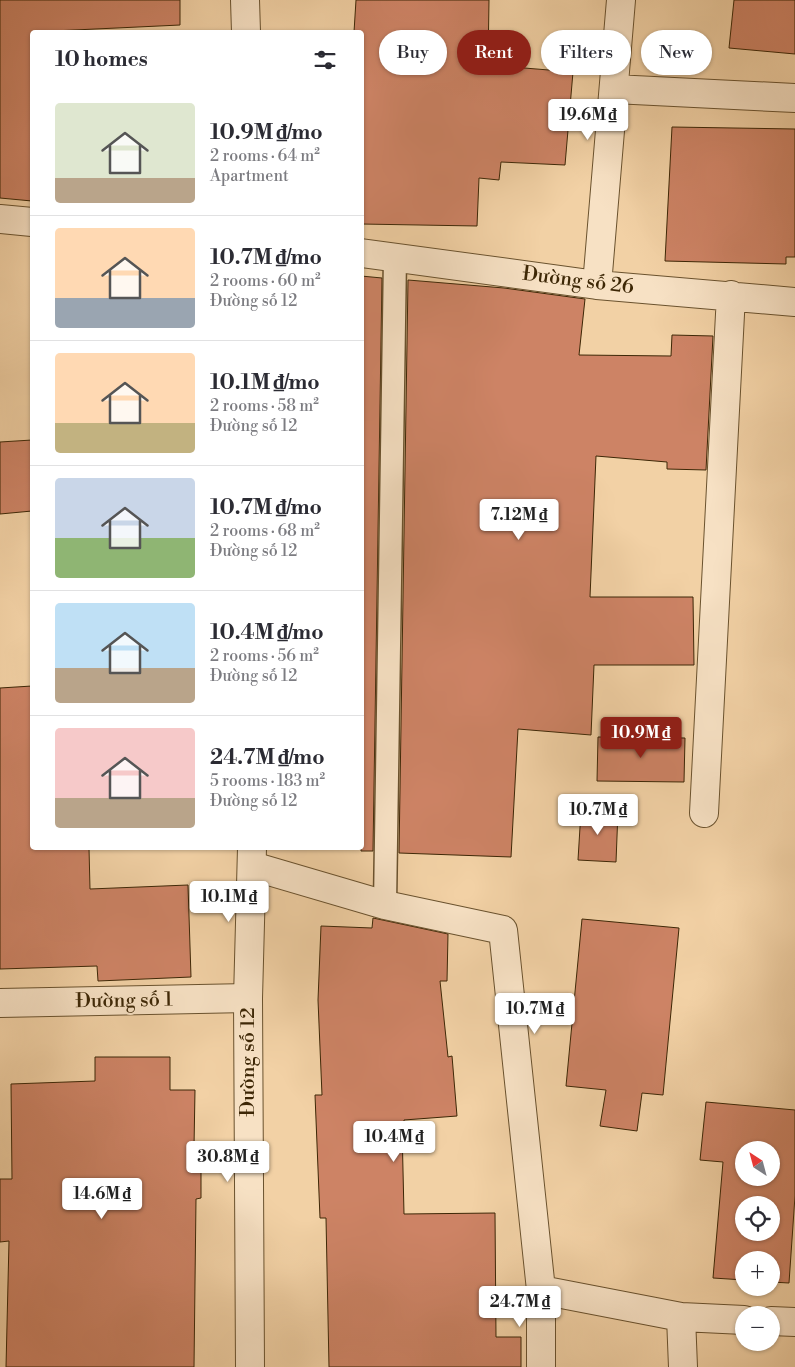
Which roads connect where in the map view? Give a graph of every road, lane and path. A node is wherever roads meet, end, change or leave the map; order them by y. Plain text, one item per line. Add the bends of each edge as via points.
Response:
1 (245, 0) edge
2 (621, 0) edge
3 (246, 30) edge
4 (614, 89) junction
5 (795, 98) edge
6 (0, 219) edge
7 (30, 222) edge
8 (364, 254) edge
9 (395, 257) junction
10 (597, 285) junction
11 (731, 295) junction
12 (795, 302) edge
13 (704, 813) dead end
14 (252, 857) edge
15 (385, 905) junction
16 (248, 998) junction
17 (0, 1004) edge
18 (542, 1290) junction
19 (681, 1317) junction
20 (735, 1320) edge
21 (780, 1321) edge
22 (795, 1322) edge
23 (250, 1367) edge
24 (541, 1367) edge
25 (683, 1367) edge

1 - 3 street
2 - 4 street
4 - 5 street
4 - 10 street
6 - 7 street
8 - 9 street, Đường số 26
9 - 10 street, Đường số 26
9 - 15 lane
10 - 11 street, Đường số 26
11 - 12 street, Đường số 26
11 - 13 street
14 - 15 street
14 - 16 street, Đường số 12
15 - 18 street via 503,930
16 - 17 street, Đường số 1
16 - 23 street, Đường số 12
18 - 19 street
18 - 24 street
19 - 20 street
19 - 25 street
21 - 22 street

